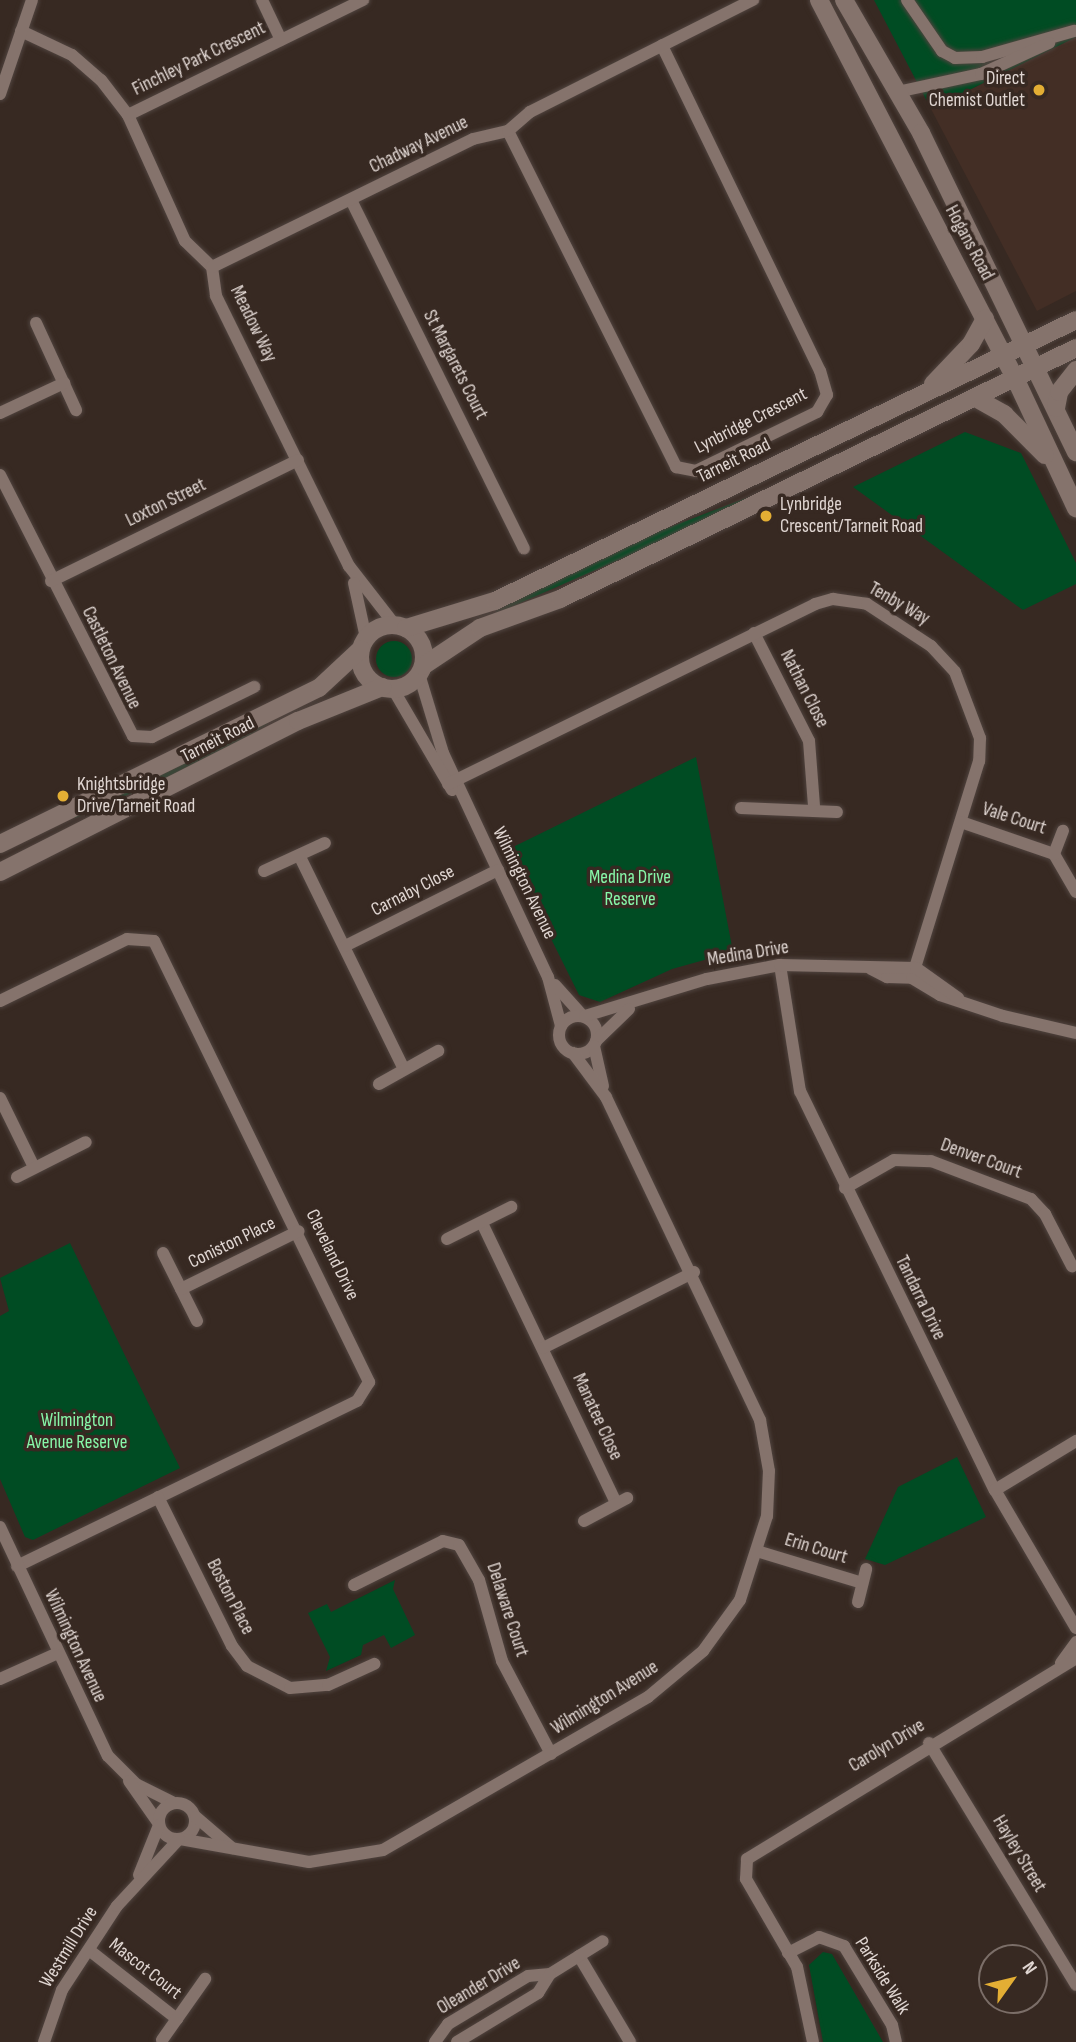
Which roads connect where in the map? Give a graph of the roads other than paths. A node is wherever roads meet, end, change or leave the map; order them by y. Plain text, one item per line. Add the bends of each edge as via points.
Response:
1 (18, 0) edge
2 (262, 0) edge
3 (363, 0) edge
4 (752, 0) edge
5 (819, 0) edge
6 (844, 0) edge
7 (907, 0) edge
8 (31, 3) edge
9 (1075, 30) edge
10 (21, 31) junction
11 (281, 40) junction
12 (662, 45) junction
13 (897, 92) junction
14 (0, 94) edge
15 (128, 115) junction
16 (508, 131) junction
17 (921, 132) junction
18 (351, 200) junction
19 (948, 250) junction
20 (212, 267) junction
21 (985, 319) junction
22 (1076, 320) edge
23 (36, 323) dead end
24 (1025, 344) junction
25 (1076, 348) edge
26 (1003, 355) junction
27 (1036, 367) junction
28 (1076, 369) edge
29 (1015, 378) junction
30 (64, 383) junction
31 (927, 391) junction
32 (979, 400) junction
33 (1056, 408) junction
34 (76, 410) dead end
35 (0, 413) edge
36 (1076, 452) edge
37 (298, 460) junction
38 (1055, 466) junction
39 (0, 475) edge
40 (1076, 508) edge
41 (524, 548) dead end
42 (349, 566) junction
43 (51, 581) junction
44 (401, 626) junction
45 (754, 633) junction
46 (363, 644) junction
47 (421, 670) junction
48 (254, 687) dead end
49 (387, 688) junction
50 (429, 733) junction
51 (452, 782) junction
52 (814, 806) junction
53 (741, 807) dead end
54 (837, 812) dead end
55 (961, 822) junction
56 (1063, 831) dead end
57 (325, 843) dead end
58 (0, 844) edge
59 (1054, 853) junction
60 (300, 857) junction
61 (498, 870) junction
62 (264, 871) dead end
63 (0, 872) edge
64 (1076, 892) edge
65 (345, 946) junction
66 (780, 965) junction
67 (914, 973) junction
68 (548, 977) junction
69 (0, 1001) edge
70 (634, 1004) junction
71 (583, 1016) junction
72 (561, 1026) junction
73 (1076, 1033) edge
74 (595, 1043) junction
75 (438, 1051) dead end
76 (573, 1053) junction
77 (404, 1069) junction
78 (379, 1084) dead end
79 (606, 1097) junction
80 (0, 1098) edge
81 (86, 1142) dead end
82 (34, 1167) junction
83 (17, 1177) dead end
84 (845, 1188) junction
85 (511, 1208) dead end
86 (482, 1223) junction
87 (299, 1231) junction
88 (447, 1238) dead end
89 (163, 1253) dead end
90 (1072, 1266) dead end
91 (694, 1272) junction
92 (181, 1289) junction
93 (197, 1321) dead end
94 (543, 1348) junction
95 (1076, 1441) edge
96 (995, 1490) junction
97 (158, 1497) junction
98 (584, 1521) dead end
99 (0, 1527) edge
100 (760, 1552) junction
101 (17, 1566) junction
102 (866, 1569) dead end
103 (862, 1583) junction
104 (354, 1585) dead end
105 (858, 1602) dead end
106 (1076, 1628) edge
107 (1076, 1642) edge
108 (56, 1654) junction
109 (1076, 1658) edge
110 (374, 1664) dead end
111 (1059, 1665) junction
112 (0, 1679) edge
113 (929, 1743) junction
114 (551, 1754) junction
115 (125, 1775) junction
116 (172, 1802) junction
117 (196, 1817) junction
118 (159, 1825) junction
119 (179, 1839) junction
120 (232, 1849) junction
121 (138, 1879) junction
122 (603, 1941) dead end
123 (89, 1950) junction
124 (788, 1953) junction
125 (579, 1956) junction
126 (550, 1974) junction
127 (205, 1979) dead end
128 (1076, 1985) edge
129 (177, 2019) junction
130 (162, 2040) edge
131 (44, 2042) edge
132 (435, 2042) edge
133 (457, 2042) edge
134 (630, 2042) edge
135 (813, 2042) edge
136 (896, 2042) edge

1 - 8 street
2 - 11 street
3 - 11 street, Finchley Park Crescent
4 - 12 street, Chadway Avenue
5 - 19 main road, Hogans Road
6 - 13 main road, Hogans Road
7 - 9 street via 937,45 955,58 982,57
8 - 10 street
9 - 13 street via 981,74
10 - 14 street
10 - 15 street, Meadow Way via 72,55 101,80
11 - 15 street, Finchley Park Crescent
12 - 16 street, Chadway Avenue via 530,112
12 - 16 street, Lynbridge Crescent via 823,378 827,395 817,411 696,471 676,467
13 - 17 main road, Hogans Road
15 - 20 street, Meadow Way via 185,241
16 - 18 street, Chadway Avenue via 482,135
17 - 19 main road via 912,139 908,152 938,210
17 - 24 main road, Hogans Road
18 - 20 street, Chadway Avenue
18 - 41 street, St Margarets Court
19 - 21 main road, Hogans Road
20 - 37 street, Meadow Way via 216,296
21 - 26 main road, Hogans Road
21 - 31 main road via 971,344
22 - 24 main road, Tarneit Road
23 - 30 street
24 - 26 main road, Tarneit Road
24 - 27 main road, Hogans Road
25 - 27 main road
26 - 29 main road, Hogans Road
26 - 31 main road, Tarneit Road
27 - 29 main road
27 - 33 main road, Hogans Road
28 - 33 main road via 1059,392
29 - 32 main road
29 - 38 main road, Hogans Road
30 - 34 street
30 - 35 street
31 - 44 main road, Tarneit Road via 495,601
32 - 38 main road via 1004,414
32 - 47 main road via 560,599 480,628
33 - 36 main road, Hogans Road
37 - 42 street, Meadow Way
37 - 43 street, Loxton Street
38 - 40 main road, Hogans Road
39 - 43 street, Castleton Avenue
42 - 44 street, Meadow Way
42 - 46 street, Meadow Way
43 - 48 street, Castleton Avenue via 133,736 152,737
44 - 46 main road via 379,627
44 - 47 main road via 422,644
45 - 51 street, Tenby Way
45 - 52 street, Nathan Close via 809,741
45 - 55 street, Tenby Way via 815,604 854,600 931,646 961,683 980,738
46 - 49 main road via 364,672
46 - 58 main road, Tarneit Road via 319,688
47 - 49 main road
47 - 50 street, Wilmington Avenue
49 - 50 street, Wilmington Avenue
49 - 63 main road, Tarneit Road via 298,721
50 - 51 street, Wilmington Avenue
51 - 61 street, Wilmington Avenue
52 - 53 street
52 - 54 street
55 - 59 street, Vale Court
55 - 67 street, Tenby Way
56 - 59 street, Vale Court
57 - 60 street
59 - 64 street, Vale Court
60 - 62 street
60 - 65 street
61 - 65 street, Carnaby Close
61 - 68 street, Wilmington Avenue
65 - 77 street
66 - 67 street, Medina Drive via 871,969 887,977
66 - 70 street, Medina Drive via 707,979
66 - 84 street, Tandarra Drive via 800,1091
67 - 73 street, Medina Drive via 958,998
68 - 71 street, Wilmington Avenue
68 - 72 street, Wilmington Avenue
69 - 87 street, Cleveland Drive via 127,939 154,941
70 - 71 street, Medina Drive
70 - 74 street, Medina Drive
71 - 72 street
71 - 74 street via 596,1027
72 - 76 street via 561,1042
74 - 76 street
74 - 79 street, Wilmington Avenue
75 - 77 street
76 - 79 street, Wilmington Avenue
77 - 78 street
79 - 91 street, Wilmington Avenue
80 - 82 street
81 - 82 street
82 - 83 street
84 - 90 street, Denver Court via 894,1160 931,1161 1039,1205
84 - 96 street, Tandarra Drive
85 - 86 street
86 - 88 street
86 - 94 street, Manatee Close
87 - 92 street, Coniston Place
87 - 97 street, Cleveland Drive via 365,1369 366,1391 357,1401
89 - 92 street, Coniston Place
91 - 94 street
91 - 100 street, Wilmington Avenue via 760,1420 769,1496
92 - 93 street, Coniston Place
94 - 98 street, Manatee Close via 622,1500
95 - 96 street
96 - 106 street, Tandarra Drive
97 - 101 street, Cleveland Drive
97 - 110 street, Boston Place via 232,1646 247,1666 290,1688 327,1685
99 - 101 street, Wilmington Avenue
100 - 103 street, Erin Court
100 - 114 street, Wilmington Avenue via 724,1628 678,1675
101 - 108 street, Wilmington Avenue
102 - 103 street, Erin Court
103 - 105 street, Erin Court
104 - 114 street, Delaware Court via 443,1541 458,1545 479,1580 502,1661
107 - 111 street, Carolyn Drive
108 - 112 street
108 - 115 street, Wilmington Avenue via 108,1756
109 - 111 street, Carolyn Drive
111 - 113 street, Carolyn Drive
113 - 124 street, Carolyn Drive via 757,1848 744,1868
113 - 128 street, Hayley Street
114 - 120 street, Wilmington Avenue via 383,1850 309,1862
115 - 116 street, Wilmington Avenue
115 - 118 street, Wilmington Avenue
116 - 117 street via 187,1805
116 - 118 street via 162,1810
117 - 119 street via 193,1831
117 - 120 street
118 - 119 street
118 - 121 street, Westmill Drive
119 - 120 street, Wilmington Avenue
119 - 121 street, Westmill Drive
121 - 123 street, Westmill Drive
122 - 125 street, Oleander Drive
123 - 129 street, Mascot Court
123 - 131 street, Westmill Drive via 62,1990
124 - 135 street via 802,1984
124 - 136 street, Parkside Walk via 819,1937 844,1946 892,2025
125 - 126 street, Oleander Drive
125 - 134 street
126 - 132 street, Oleander Drive via 528,1976 447,2024
126 - 133 street, Oleander Drive via 538,1993
127 - 129 street, Mascot Court
129 - 130 street, Mascot Court

